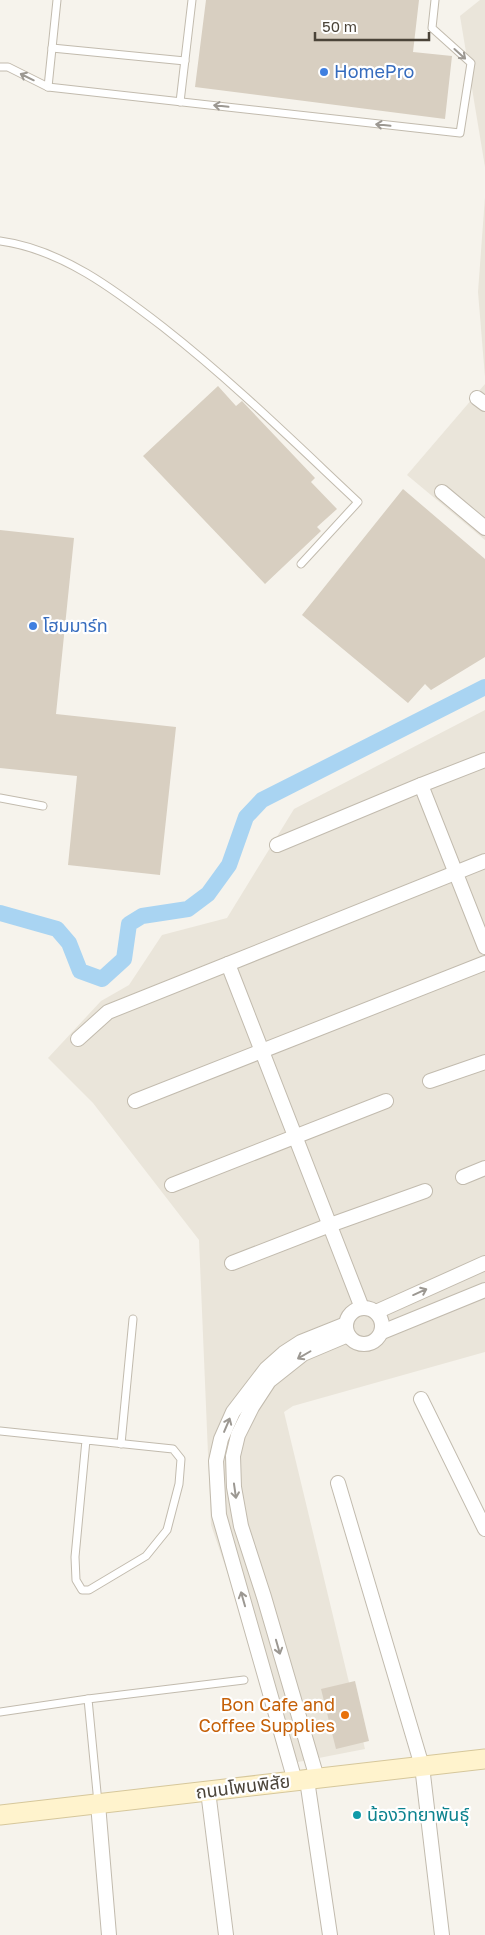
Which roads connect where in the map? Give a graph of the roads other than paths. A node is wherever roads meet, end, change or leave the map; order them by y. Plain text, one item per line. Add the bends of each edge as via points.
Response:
1 (57, 0) edge
2 (192, 0) edge
3 (435, 0) edge
4 (52, 48) junction
5 (185, 61) junction
6 (0, 67) edge
7 (48, 87) junction
8 (180, 102) junction
9 (0, 240) edge
10 (442, 492) dead end
11 (485, 528) edge
12 (301, 564) dead end
13 (485, 760) edge
14 (421, 785) junction
15 (0, 798) edge
16 (43, 806) dead end
17 (276, 845) dead end
18 (485, 862) edge
19 (456, 872) junction
20 (485, 947) edge
21 (228, 964) junction
22 (485, 964) edge
23 (78, 1040) dead end
24 (262, 1050) junction
25 (485, 1062) edge
26 (430, 1082) dead end
27 (135, 1101) dead end
28 (386, 1101) dead end
29 (296, 1137) junction
30 (485, 1168) edge
31 (463, 1178) dead end
32 (172, 1185) dead end
33 (425, 1191) dead end
34 (330, 1224) junction
35 (232, 1263) dead end
36 (481, 1265) edge
37 (485, 1290) edge
38 (369, 1310) junction
39 (133, 1319) dead end
40 (347, 1330) junction
41 (382, 1332) junction
42 (421, 1399) dead end
43 (0, 1430) edge
44 (86, 1440) junction
45 (121, 1444) junction
46 (338, 1483) dead end
47 (485, 1530) edge
48 (244, 1680) dead end
49 (288, 1680) junction
50 (268, 1686) junction
51 (88, 1700) junction
52 (0, 1712) edge
53 (485, 1759) edge
54 (422, 1766) junction
55 (306, 1780) junction
56 (208, 1791) junction
57 (98, 1804) junction
58 (0, 1815) edge
59 (109, 1935) edge
60 (226, 1935) edge
61 (330, 1935) edge
62 (442, 1935) edge

1 - 4 lane
2 - 5 lane
3 -> 8 lane via 432,28 471,64 460,133
4 - 5 lane
4 - 7 lane
5 - 8 lane
7 -> 6 lane
7 - 8 lane
9 - 12 lane via 37,249 84,271 134,304 242,392 358,502
10 - 11 street
13 - 14 street
14 - 17 street
14 - 19 street
15 - 16 lane
18 - 19 street
19 - 20 street
19 - 21 street
21 - 23 street via 108,1012
21 - 24 street
22 - 24 street
24 - 27 street
24 - 29 street
25 - 26 street
28 - 29 street
29 - 32 street
29 - 34 street
30 - 31 street
33 - 34 street
34 - 35 street
34 - 38 street
36 - 37 street
38 -> 36 street
37 - 41 street
38 - 40 street via 356,1310 349,1316
38 - 41 street via 382,1321
39 - 45 lane
40 - 41 street via 358,1344 377,1340
40 -> 49 street via 303,1354 269,1382 252,1407 238,1436 233,1456 240,1526
50 -> 40 street via 219,1515 216,1461 233,1412 266,1369 301,1342
42 - 47 street
43 - 44 lane
44 - 45 lane
44 - 45 lane via 75,1557 76,1580 82,1590 89,1590 146,1556 167,1530 179,1484 181,1459 173,1449
46 - 54 street
48 - 51 lane
49 - 50 street
49 - 55 street
50 - 55 street
51 - 52 lane
51 - 57 lane
53 - 54 street, ถนนโพนพิสัย
54 - 55 street, ถนนโพนพิสัย
54 - 62 street
55 - 56 street, ถนนโพนพิสัย
55 - 61 street
56 - 57 street, ถนนโพนพิสัย
56 - 60 street
57 - 58 street, ถนนโพนพิสัย
57 - 59 street

